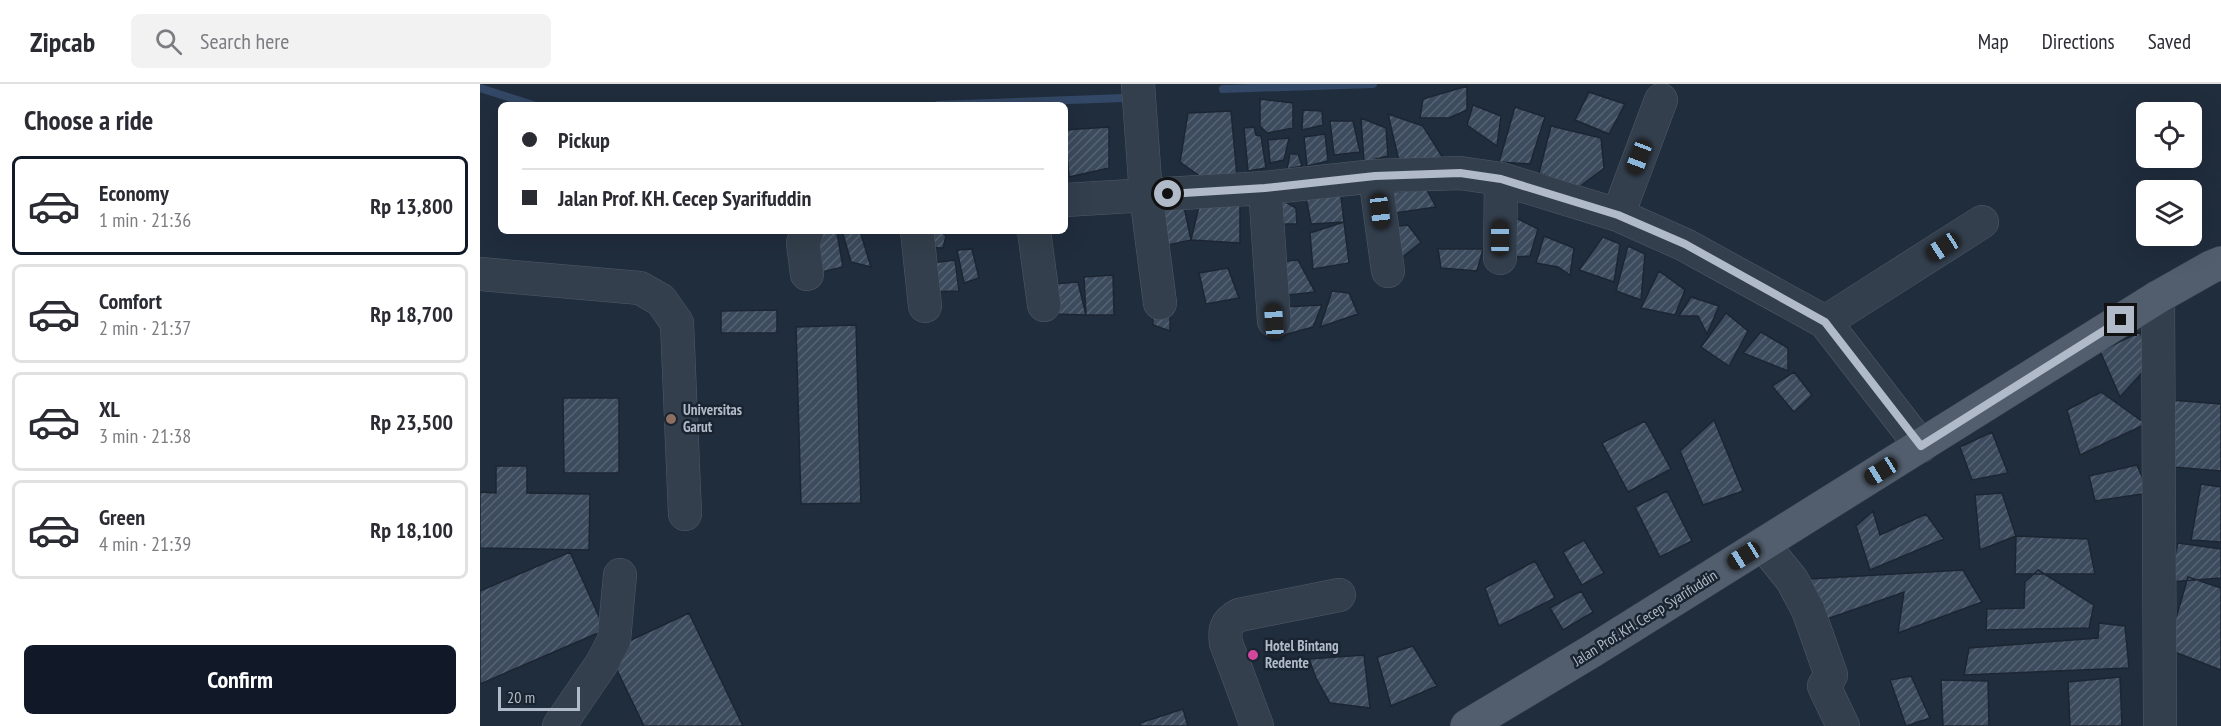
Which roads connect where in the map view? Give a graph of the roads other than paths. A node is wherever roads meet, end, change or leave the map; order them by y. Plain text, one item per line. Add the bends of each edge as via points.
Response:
1 (1138, 84) edge
2 (1661, 100) dead end
3 (1375, 176) junction
4 (1501, 179) junction
5 (1265, 188) junction
6 (1146, 195) junction
7 (1068, 200) edge
8 (1618, 215) junction
9 (1982, 222) dead end
10 (806, 234) edge
11 (917, 234) edge
12 (1034, 234) edge
13 (1500, 258) dead end
14 (2221, 263) edge
15 (1388, 271) dead end
16 (480, 274) edge
17 (807, 274) dead end
18 (2158, 297) junction
19 (1160, 303) dead end
20 (1044, 305) dead end
21 (925, 306) dead end
22 (1274, 321) dead end
23 (1825, 322) junction
24 (1921, 446) junction
25 (685, 514) dead end
26 (1763, 544) junction
27 (620, 575) dead end
28 (1338, 595) dead end
29 (559, 726) edge
30 (1257, 726) edge
31 (1467, 726) edge
32 (1843, 726) edge
33 (2160, 726) edge

1 - 6 street
2 - 8 street
3 - 4 street via 1460,173
3 - 5 street
3 - 15 street
4 - 8 street
4 - 13 street
5 - 6 street
5 - 22 street
6 - 7 street
6 - 19 street
8 - 23 street via 1685,244
9 - 23 street
10 - 17 street via 803,243
11 - 21 street
12 - 20 street
14 - 18 main road, Jalan Prof. KH. Cecep Syarifuddin
16 - 25 street via 640,288 661,300 677,323
18 - 24 main road, Jalan Prof. KH. Cecep Syarifuddin
18 - 33 street
23 - 24 street
24 - 26 main road, Jalan Prof. KH. Cecep Syarifuddin
26 - 31 main road, Jalan Prof. KH. Cecep Syarifuddin
26 - 32 street via 1792,580 1808,610 1831,675 1824,686
27 - 29 street via 614,640
28 - 30 street via 1239,615 1227,625 1226,643

